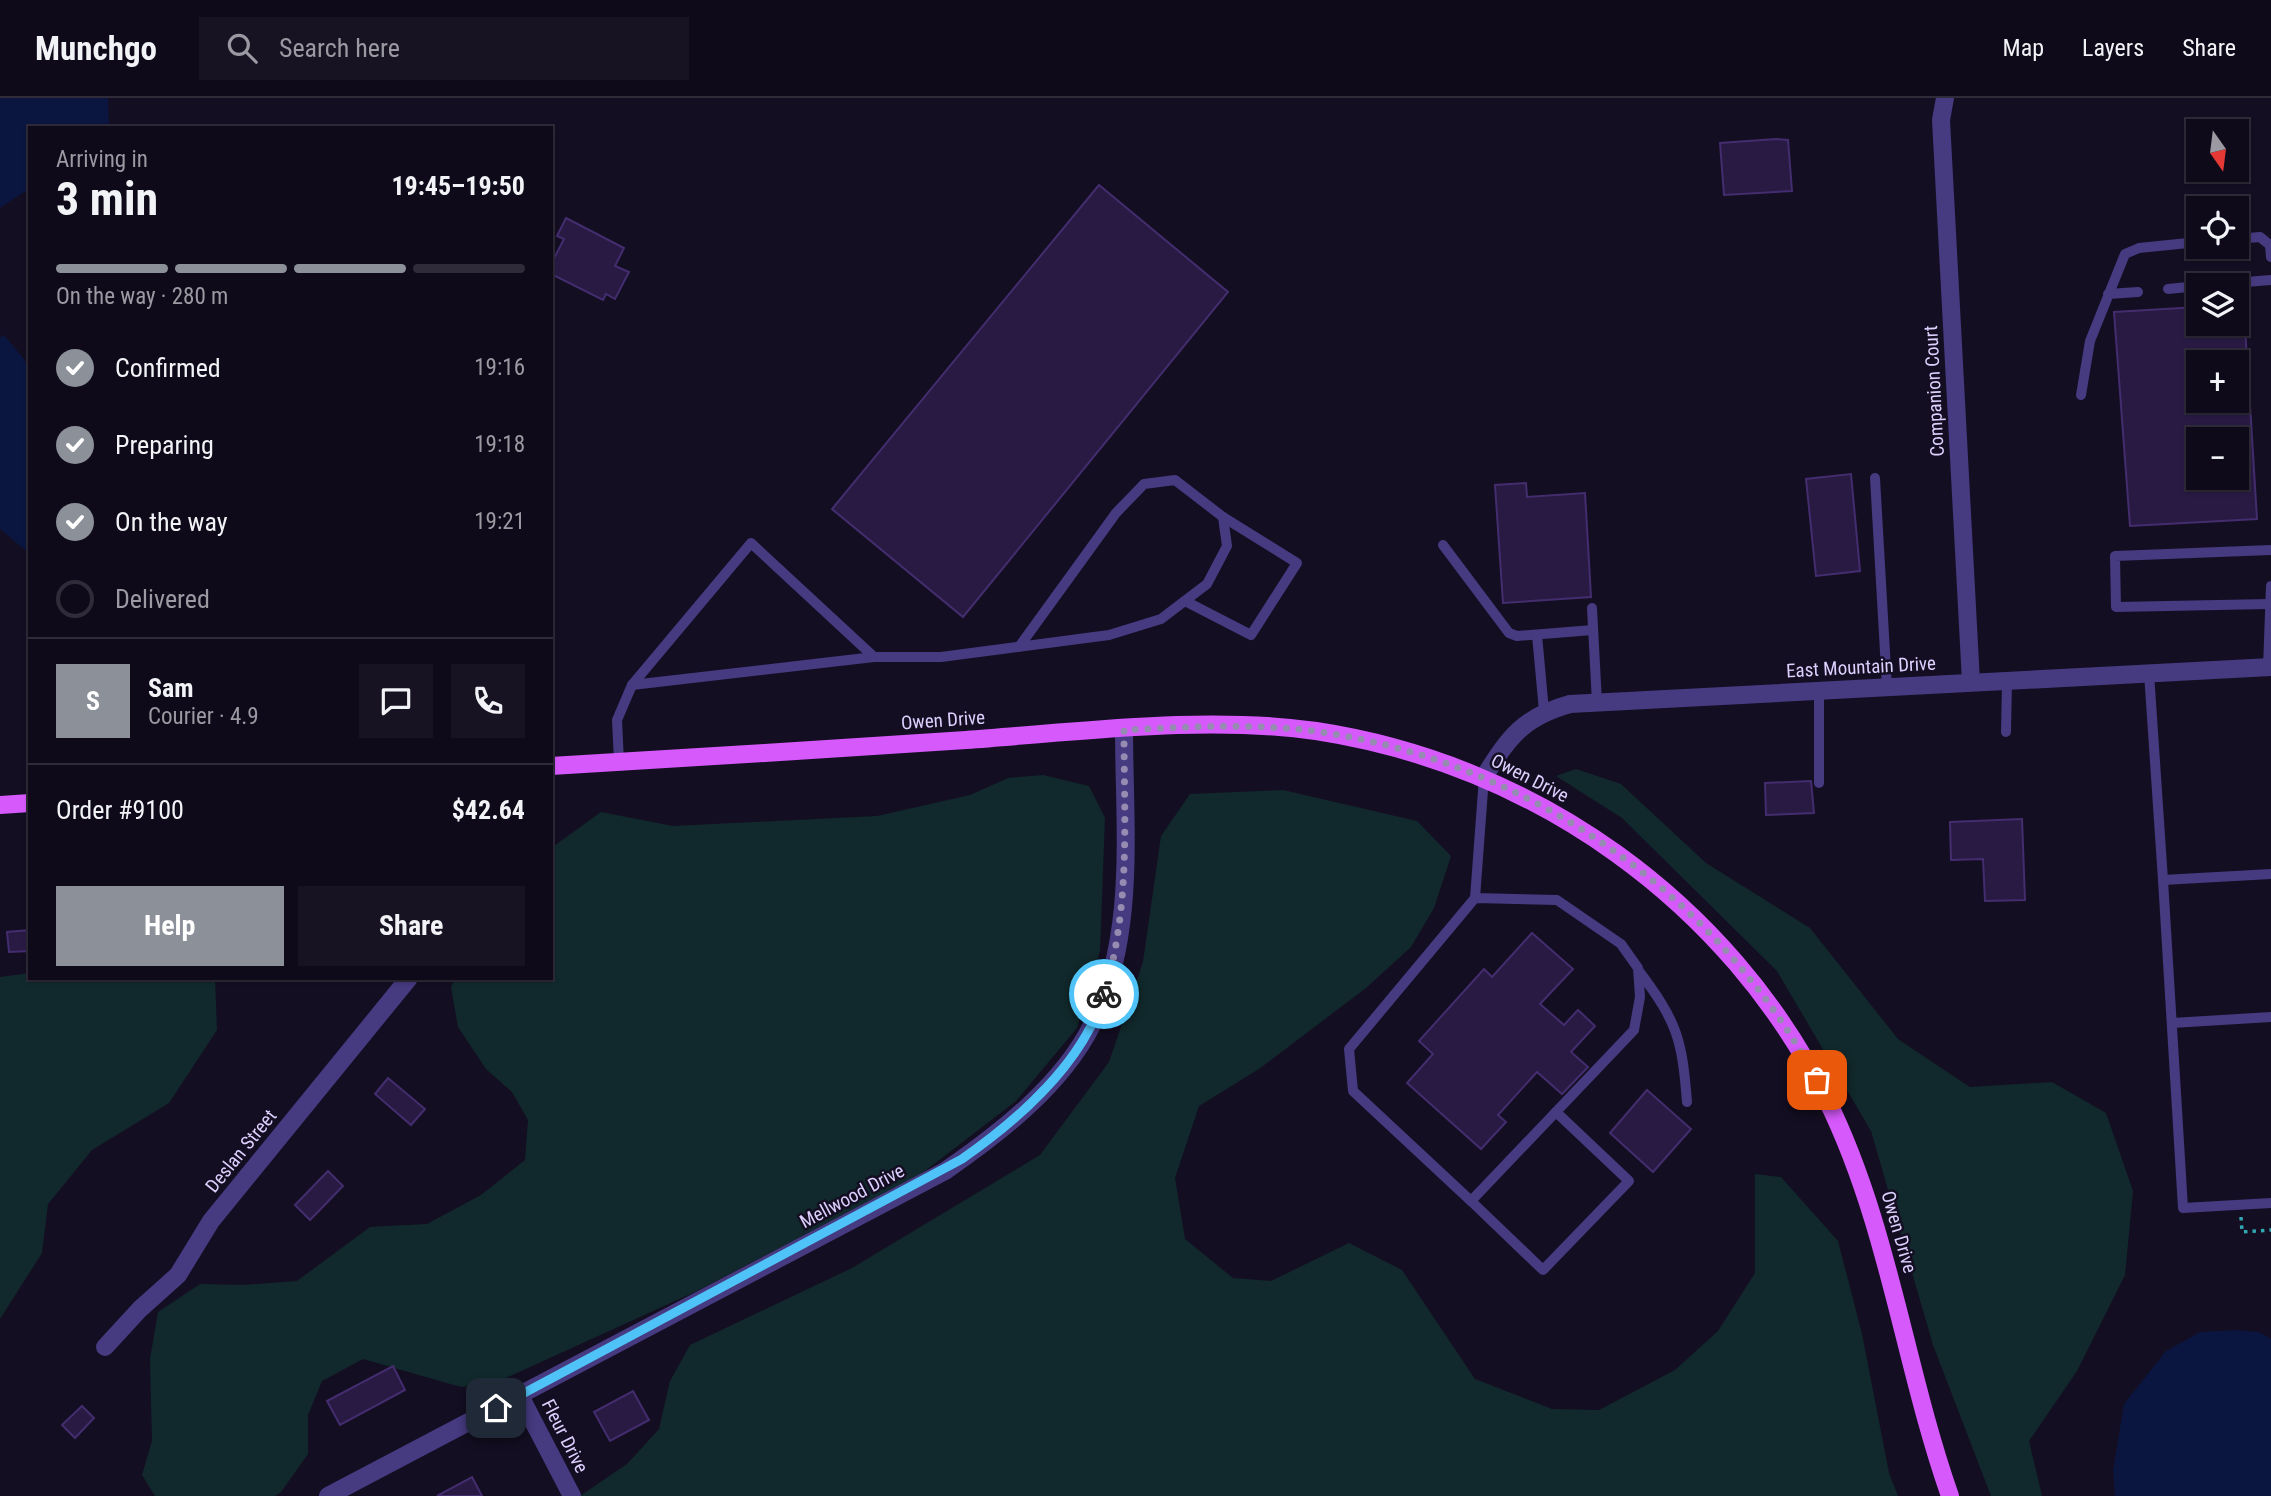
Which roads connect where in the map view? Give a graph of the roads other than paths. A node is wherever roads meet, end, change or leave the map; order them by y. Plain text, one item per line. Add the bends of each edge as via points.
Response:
1 (1945, 98) edge
2 (2249, 238) edge
3 (2186, 243) edge
4 (2271, 257) edge
5 (2271, 280) edge
6 (2249, 282) edge
7 (2186, 287) edge
8 (2168, 289) dead end
9 (2138, 292) dead end
10 (2108, 294) junction
11 (2081, 395) dead end
12 (1875, 478) dead end
13 (1223, 517) junction
14 (1443, 545) dead end
15 (2271, 550) edge
16 (2271, 586) edge
17 (1185, 601) junction
18 (2269, 604) junction
19 (1592, 608) dead end
20 (1593, 630) junction
21 (1537, 635) junction
22 (1019, 647) junction
23 (874, 657) junction
24 (2270, 667) edge
25 (2149, 673) junction
26 (2007, 681) junction
27 (1971, 682) junction
28 (632, 685) junction
29 (1887, 687) junction
30 (1819, 690) junction
31 (1597, 703) junction
32 (1544, 711) junction
33 (1124, 730) junction
34 (2006, 732) dead end
35 (619, 762) junction
36 (553, 766) edge
37 (1484, 777) junction
38 (1819, 783) dead end
39 (28, 803) edge
40 (0, 805) edge
41 (2271, 874) edge
42 (2163, 880) junction
43 (1475, 898) junction
44 (1637, 968) junction
45 (407, 980) edge
46 (2271, 1017) edge
47 (2172, 1023) junction
48 (1687, 1102) dead end
49 (1556, 1112) junction
50 (1471, 1201) junction
51 (2271, 1203) edge
52 (104, 1348) dead end
53 (520, 1396) junction
54 (328, 1496) edge
55 (572, 1496) edge
56 (1950, 1496) edge

1 - 27 street, Companion Court via 1941,120
2 - 4 lane via 2260,237 2270,245
3 - 10 lane via 2139,247 2124,254
5 - 6 lane
7 - 8 lane
9 - 10 lane
10 - 11 lane via 2090,341
12 - 29 lane
13 - 17 lane via 1227,546 1208,584
13 - 17 lane via 1297,563 1251,635
13 - 22 lane via 1175,480 1144,484 1116,513
14 - 21 lane via 1505,630 1517,636
15 - 18 lane via 2115,556 2116,607
16 - 18 lane
17 - 22 lane via 1161,619 1109,635
18 - 24 lane
19 - 20 lane
20 - 21 lane
20 - 31 lane
21 - 32 lane
22 - 23 lane via 941,657
23 - 28 lane
23 - 28 lane via 751,543
24 - 25 street, East Mountain Drive
25 - 26 street, East Mountain Drive
25 - 42 lane
26 - 27 street, East Mountain Drive
26 - 34 lane
27 - 29 street, East Mountain Drive
28 - 35 lane via 617,720
29 - 30 street, East Mountain Drive
30 - 31 street, East Mountain Drive
30 - 38 lane
31 - 32 street, East Mountain Drive
32 - 37 street, East Mountain Drive via 1505,744
33 - 35 main road, Owen Drive
33 - 37 main road, Owen Drive via 1247,727 1315,731 1425,756
33 - 53 street, Mellwood Drive via 1124,889 1117,952 1091,1026 1046,1086 988,1140 945,1171
35 - 36 main road, Owen Drive
37 - 43 lane
37 - 56 main road, Owen Drive via 1569,822 1651,877 1756,987 1807,1062 1844,1135 1877,1226
39 - 40 main road
41 - 42 lane
42 - 47 lane
43 - 44 lane via 1557,900 1621,944
43 - 50 lane via 1349,1049 1353,1090
44 - 48 lane via 1667,1008 1683,1048
44 - 49 lane via 1640,997 1634,1030
45 - 52 street, Deslan Street via 211,1222 178,1275
46 - 47 lane
47 - 51 lane via 2183,1208
49 - 50 lane
49 - 50 lane via 1629,1181 1543,1270
53 - 54 street, Mellwood Drive
53 - 55 street, Fleur Drive

